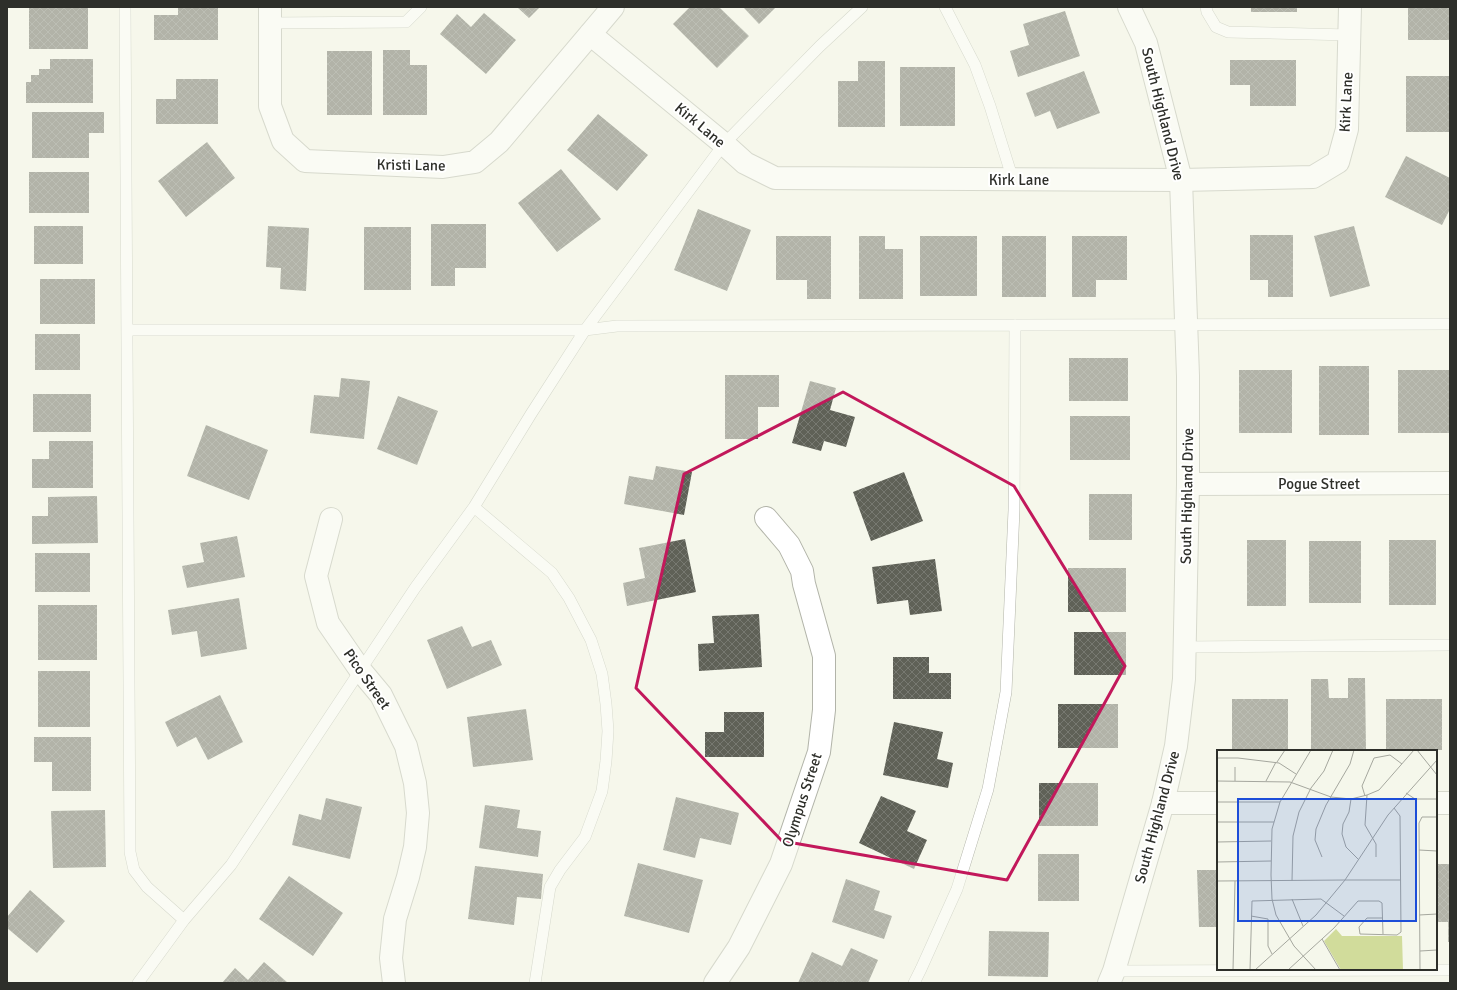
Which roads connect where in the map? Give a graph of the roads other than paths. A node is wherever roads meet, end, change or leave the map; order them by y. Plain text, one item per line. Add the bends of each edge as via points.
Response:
1 (125, 7) edge
2 (421, 7) edge
3 (613, 7) edge
4 (862, 7) edge
5 (945, 7) edge
6 (1129, 7) edge
7 (1206, 7) edge
8 (1350, 7) edge
9 (270, 15) edge
10 (590, 34) junction
11 (1349, 35) junction
12 (724, 144) junction
13 (1013, 180) junction
14 (1181, 180) junction
15 (1450, 324) edge
16 (1015, 325) junction
17 (1186, 325) junction
18 (127, 330) junction
19 (585, 330) junction
20 (1450, 483) edge
21 (1188, 484) junction
22 (474, 507) junction
23 (766, 518) dead end
24 (331, 519) dead end
25 (1450, 645) edge
26 (1185, 647) junction
27 (361, 671) junction
28 (1163, 803) junction
29 (1217, 803) edge
30 (1437, 803) edge
31 (1450, 804) edge
32 (184, 920) junction
33 (1450, 970) edge
34 (1111, 977) edge
35 (138, 983) edge
36 (394, 983) edge
37 (535, 983) edge
38 (715, 983) edge
39 (914, 983) edge

1 - 18 lane
2 - 9 lane via 406,22
3 - 10 street, Kristi Lane
4 - 12 lane
5 - 13 lane via 975,65
6 - 14 street, South Highland Drive via 1146,43
7 - 11 lane via 1216,27 1228,32
8 - 11 street, Kirk Lane
9 - 10 street, Kristi Lane via 270,106 283,141 305,161 443,167 474,162 500,142
10 - 12 street, Kirk Lane
11 - 14 street, Kirk Lane via 1347,129 1338,162 1313,177
12 - 13 street, Kirk Lane via 744,163 775,178
12 - 19 lane
13 - 14 street, Kirk Lane
14 - 17 street, South Highland Drive
15 - 17 lane
16 - 17 lane
16 - 19 lane via 617,326
16 - 39 lane via 1014,510 1006,692 988,789 956,889
17 - 21 street, South Highland Drive
18 - 19 lane
18 - 32 lane via 130,852 134,870 147,888
19 - 22 lane
20 - 21 street, Pogue Street
21 - 26 street, South Highland Drive
22 - 27 lane via 415,588
22 - 37 lane via 552,573 569,598 591,640 602,674 606,704 608,731 602,791 585,837 550,887
23 - 38 street, Olympus Street via 789,545 802,570 824,656 824,710 820,752 781,864 739,947
24 - 27 street, Pico Street via 316,576 328,623
25 - 26 lane
26 - 28 street, South Highland Drive via 1176,746
27 - 32 lane via 232,865
27 - 36 street, Pico Street via 381,695 406,746 415,783 418,813 415,847 395,919 391,958
28 - 29 street
28 - 34 street, South Highland Drive
30 - 31 street
32 - 35 lane
33 - 34 lane

